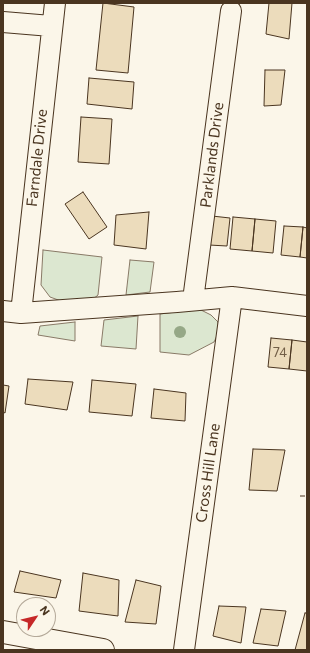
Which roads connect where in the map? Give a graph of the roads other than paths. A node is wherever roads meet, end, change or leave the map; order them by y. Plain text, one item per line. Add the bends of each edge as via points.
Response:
1 (54, 3) edge
2 (231, 11) dead end
3 (3, 22) edge
4 (51, 26) junction
5 (232, 296) junction
6 (194, 300) junction
7 (307, 306) edge
8 (12, 312) edge
9 (3, 632) edge
10 (42, 645) edge
11 (103, 650) edge
12 (184, 650) edge

1 - 4 street, Farndale Drive
2 - 6 street, Parklands Drive
3 - 4 street
4 - 8 street, Farndale Drive
5 - 6 street
5 - 7 street
5 - 12 street, Cross Hill Lane
6 - 8 street
9 - 10 street
10 - 11 street

